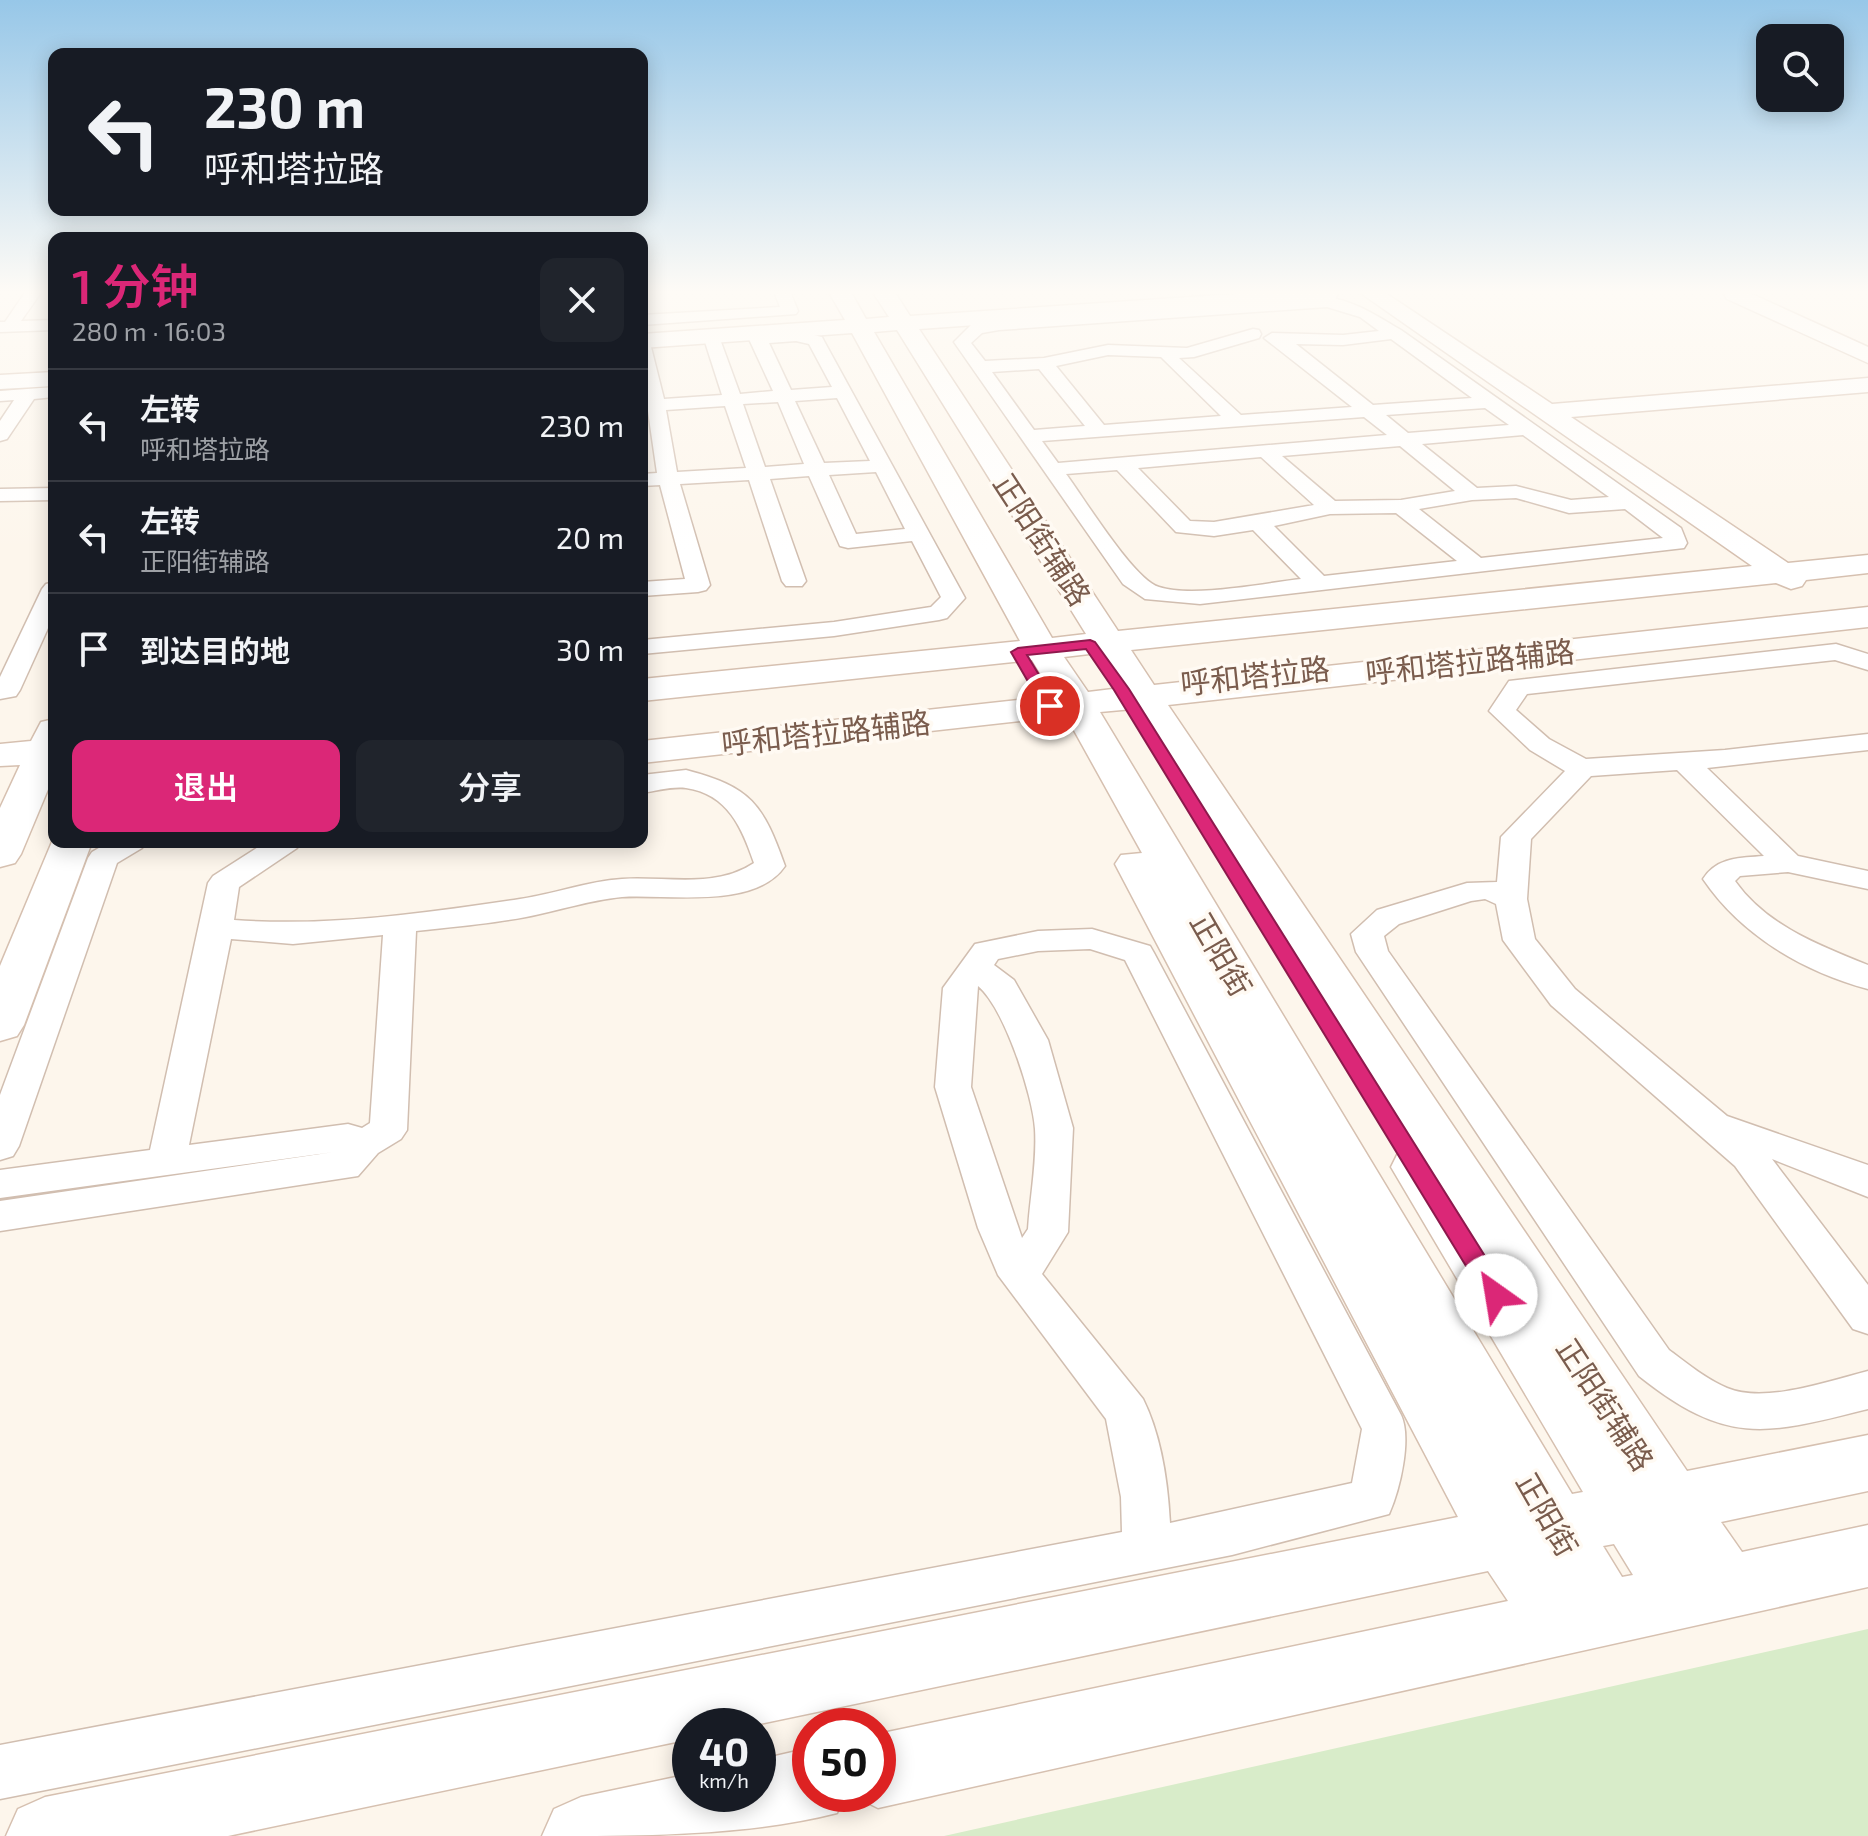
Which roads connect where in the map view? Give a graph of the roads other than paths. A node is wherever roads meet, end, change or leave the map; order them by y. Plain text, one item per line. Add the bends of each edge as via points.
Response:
1 (42, 380) edge
2 (726, 380) edge
3 (776, 380) edge
4 (836, 380) edge
5 (907, 380) edge
6 (907, 380) edge
7 (989, 380) edge
8 (1057, 380) edge
9 (1192, 380) edge
10 (1328, 380) edge
11 (1458, 380) edge
12 (1502, 380) edge
13 (1510, 380) edge
14 (0, 382) edge
15 (1868, 385) edge
16 (48, 392) edge
17 (843, 392) junction
18 (28, 394) junction
19 (0, 396) edge
20 (783, 397) junction
21 (733, 400) junction
22 (1489, 402) junction
23 (649, 405) edge
24 (1367, 412) junction
25 (1553, 414) junction
26 (1236, 420) junction
27 (1161, 426) junction
28 (1097, 429) junction
29 (0, 435) edge
30 (1029, 436) junction
31 (1404, 439) junction
32 (1265, 451) junction
33 (1191, 457) junction
34 (1122, 463) junction
35 (883, 466) junction
36 (1053, 469) junction
37 (817, 471) junction
38 (757, 475) junction
39 (668, 478) junction
40 (648, 480) edge
41 (48, 494) edge
42 (1472, 494) junction
43 (0, 495) edge
44 (1549, 499) junction
45 (1630, 502) junction
46 (1401, 506) junction
47 (1330, 508) junction
48 (1258, 523) junction
49 (919, 534) junction
50 (1620, 550) junction
51 (1868, 555) edge
52 (1469, 560) junction
53 (1868, 564) edge
54 (1796, 566) junction
55 (1312, 576) junction
56 (794, 581) dead end
57 (648, 589) edge
58 (48, 602) edge
59 (1860, 614) edge
60 (1062, 642) junction
61 (648, 646) edge
62 (1868, 662) edge
63 (648, 677) edge
64 (648, 689) edge
65 (0, 691) edge
66 (1133, 693) junction
67 (1061, 700) junction
68 (648, 740) edge
69 (48, 742) edge
70 (48, 743) edge
71 (0, 744) edge
72 (1866, 744) edge
73 (648, 751) edge
74 (48, 752) edge
75 (0, 755) edge
76 (1684, 761) junction
77 (1583, 768) junction
78 (648, 783) edge
79 (20, 821) edge
80 (69, 848) edge
81 (120, 848) edge
82 (277, 848) edge
83 (1788, 863) junction
84 (1868, 880) edge
85 (1511, 899) junction
86 (400, 923) junction
87 (217, 928) junction
88 (975, 967) junction
89 (1868, 978) edge
90 (0, 1025) edge
91 (1710, 1123) junction
92 (365, 1143) junction
93 (0, 1146) edge
94 (167, 1161) junction
95 (1868, 1183) edge
96 (0, 1184) edge
97 (0, 1216) edge
98 (1019, 1275) junction
99 (1868, 1317) edge
100 (1868, 1390) edge
101 (1868, 1463) edge
102 (1651, 1508) junction
103 (1530, 1533) junction
104 (1147, 1550) junction
105 (1868, 1556) edge
106 (1705, 1592) junction
107 (1584, 1618) junction
108 (898, 1630) junction
109 (896, 1767) edge
110 (0, 1772) edge
111 (792, 1790) edge
112 (45, 1836) edge
113 (581, 1836) edge

1 - 14 street
2 - 21 street
3 - 20 street
4 - 17 street
5 - 60 street
6 - 60 street
7 - 30 street
8 - 28 street
9 - 26 street
10 - 24 street
11 - 22 street
12 - 25 street
13 - 25 street
15 - 25 street
16 - 18 street
17 - 20 street
17 - 35 street
18 - 19 street
18 - 29 street
20 - 21 street
20 - 37 street
21 - 23 street
21 - 38 street
22 - 24 street
22 - 25 street via 1506,414
23 - 39 street
24 - 26 street
24 - 31 street
25 - 31 street
25 - 45 street
25 - 54 street
25 - 54 street
26 - 27 street
27 - 28 street
27 - 33 street
28 - 30 street
30 - 36 street
31 - 32 street
31 - 42 street
32 - 33 street
32 - 47 street
33 - 34 street
34 - 36 street
34 - 48 street via 1184,527
35 - 37 street
35 - 49 street
36 - 55 street via 1131,579 1153,594 1200,597
37 - 38 street
37 - 49 street via 848,541
38 - 39 street
38 - 56 street
39 - 40 street
39 - 57 street via 698,585
41 - 43 street
42 - 44 street via 1516,492
42 - 46 street
44 - 45 street via 1569,507
44 - 50 street
45 - 50 street via 1673,533 1676,543
46 - 47 street
46 - 52 street
47 - 48 street
48 - 55 street
49 - 61 street via 953,598 939,613
50 - 52 street
51 - 54 street
52 - 55 street
53 - 54 street, 呼和塔拉路
54 - 59 street
54 - 59 street
54 - 60 street, 呼和塔拉路
58 - 65 street via 7,690
59 - 66 street, 呼和塔拉路辅路
60 - 63 street
60 - 64 street, 呼和塔拉路
60 - 66 street
60 - 67 street
62 - 77 street via 1836,652 1518,687 1502,711 1533,741
66 - 67 street, 呼和塔拉路辅路
66 - 102 street
67 - 68 street
67 - 73 street, 呼和塔拉路辅路
67 - 103 street
69 - 71 street
70 - 75 street
72 - 76 street
74 - 79 street
76 - 77 street
76 - 83 street
77 - 85 street via 1516,837
78 - 86 street via 686,779 723,790 755,823 770,866 751,879 702,889 621,888 523,908
80 - 90 street
81 - 93 street via 103,858
82 - 87 street via 224,883
83 - 84 street
83 - 89 street via 1732,868 1718,879 1731,901 1767,933
85 - 91 street via 1519,940 1563,997
85 - 100 street via 1489,889 1467,892 1388,917 1367,934 1372,952 1654,1363 1686,1390 1730,1411 1771,1413
86 - 87 street via 293,934
86 - 92 street via 388,1130
87 - 94 street
88 - 98 street via 960,988 953,1087 998,1228
88 - 98 street via 1002,988 1030,1040 1054,1128 1048,1232
88 - 104 street via 987,951 1038,941 1092,939 1138,953 1385,1429 1372,1499
91 - 95 street
91 - 99 street via 1749,1156
92 - 94 street via 348,1137
92 - 97 street via 344,1166
94 - 96 street
98 - 104 street via 1127,1412 1145,1497
101 - 102 street
102 - 103 street
102 - 106 street
103 - 107 street
103 - 108 street
104 - 108 street
105 - 106 street
106 - 107 street
107 - 109 street
108 - 110 street
108 - 112 street
111 - 113 street

